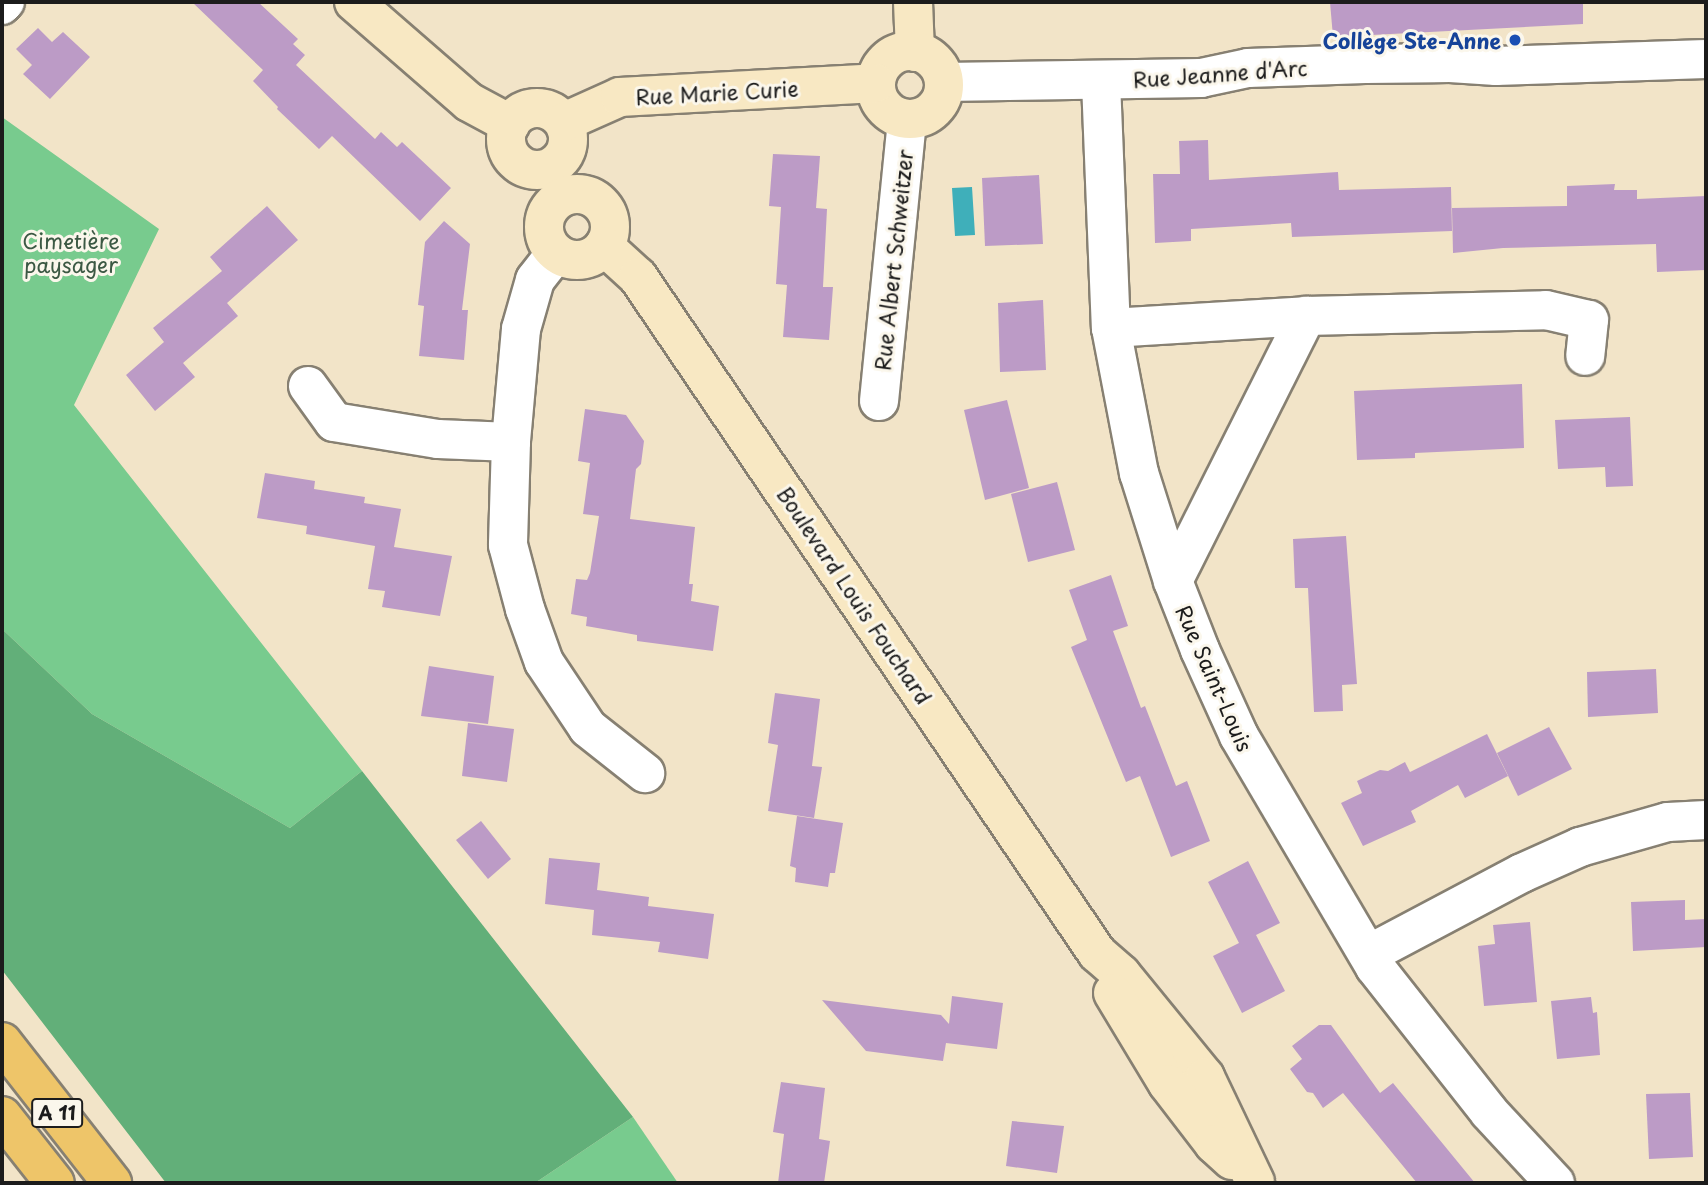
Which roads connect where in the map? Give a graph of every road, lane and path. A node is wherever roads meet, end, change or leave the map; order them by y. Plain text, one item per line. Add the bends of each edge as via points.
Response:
1 (354, 2) edge
2 (913, 2) edge
3 (915, 52) junction
4 (1706, 59) edge
5 (944, 82) junction
6 (1101, 82) junction
7 (876, 83) junction
8 (906, 119) junction
9 (510, 124) junction
10 (566, 135) junction
11 (524, 168) junction
12 (590, 197) junction
13 (546, 214) junction
14 (604, 246) junction
15 (556, 253) junction
16 (1306, 316) junction
17 (1111, 328) junction
18 (1585, 356) dead end
19 (308, 386) dead end
20 (879, 401) dead end
21 (511, 442) junction
22 (1173, 581) junction
23 (645, 773) dead end
24 (1706, 820) edge
25 (1369, 954) junction
26 (2, 1042) edge
27 (2, 1116) edge
28 (1256, 1182) edge
29 (55, 1183) edge
30 (112, 1183) edge
31 (1555, 1183) edge

1 - 9 main road via 469,102
2 - 3 main road
3 - 5 main road via 935,62
3 - 7 main road via 889,58
4 - 6 street, Rue Jeanne d'Arc via 1248,68 1201,78
5 - 6 street, Rue Jeanne d'Arc
5 - 8 main road via 934,110
6 - 17 street, Rue Saint-Louis
7 - 8 main road via 881,103 896,117
7 - 10 main road, Rue Marie Curie via 620,97
8 - 20 street, Rue Albert Schweitzer
9 - 10 main road via 526,110 547,109
9 - 11 main road via 506,133 509,154
10 - 11 main road, Rue Marie Curie via 563,158 545,170
10 - 12 main road
11 - 13 main road via 531,195
12 - 13 main road via 560,198
12 - 14 main road via 605,209 608,218
13 - 15 main road via 544,235
14 - 15 main road via 576,261
14 - 28 main road, Boulevard Louis Fouchard via 638,277 1097,953 1105,981 1168,1084 1214,1144
15 - 21 street via 535,280 526,303
16 - 17 street
16 - 18 street via 1546,310 1589,320
16 - 22 street
17 - 22 street, Rue Saint-Louis via 1139,473
19 - 21 street via 334,422 438,439
21 - 23 street via 508,545 544,662 588,728
22 - 25 street, Rue Saint-Louis via 1239,736
24 - 25 street via 1668,822 1580,847
25 - 31 street, Rue Saint-Louis via 1489,1112
26 - 30 highway, A 11
27 - 29 highway, A 11

